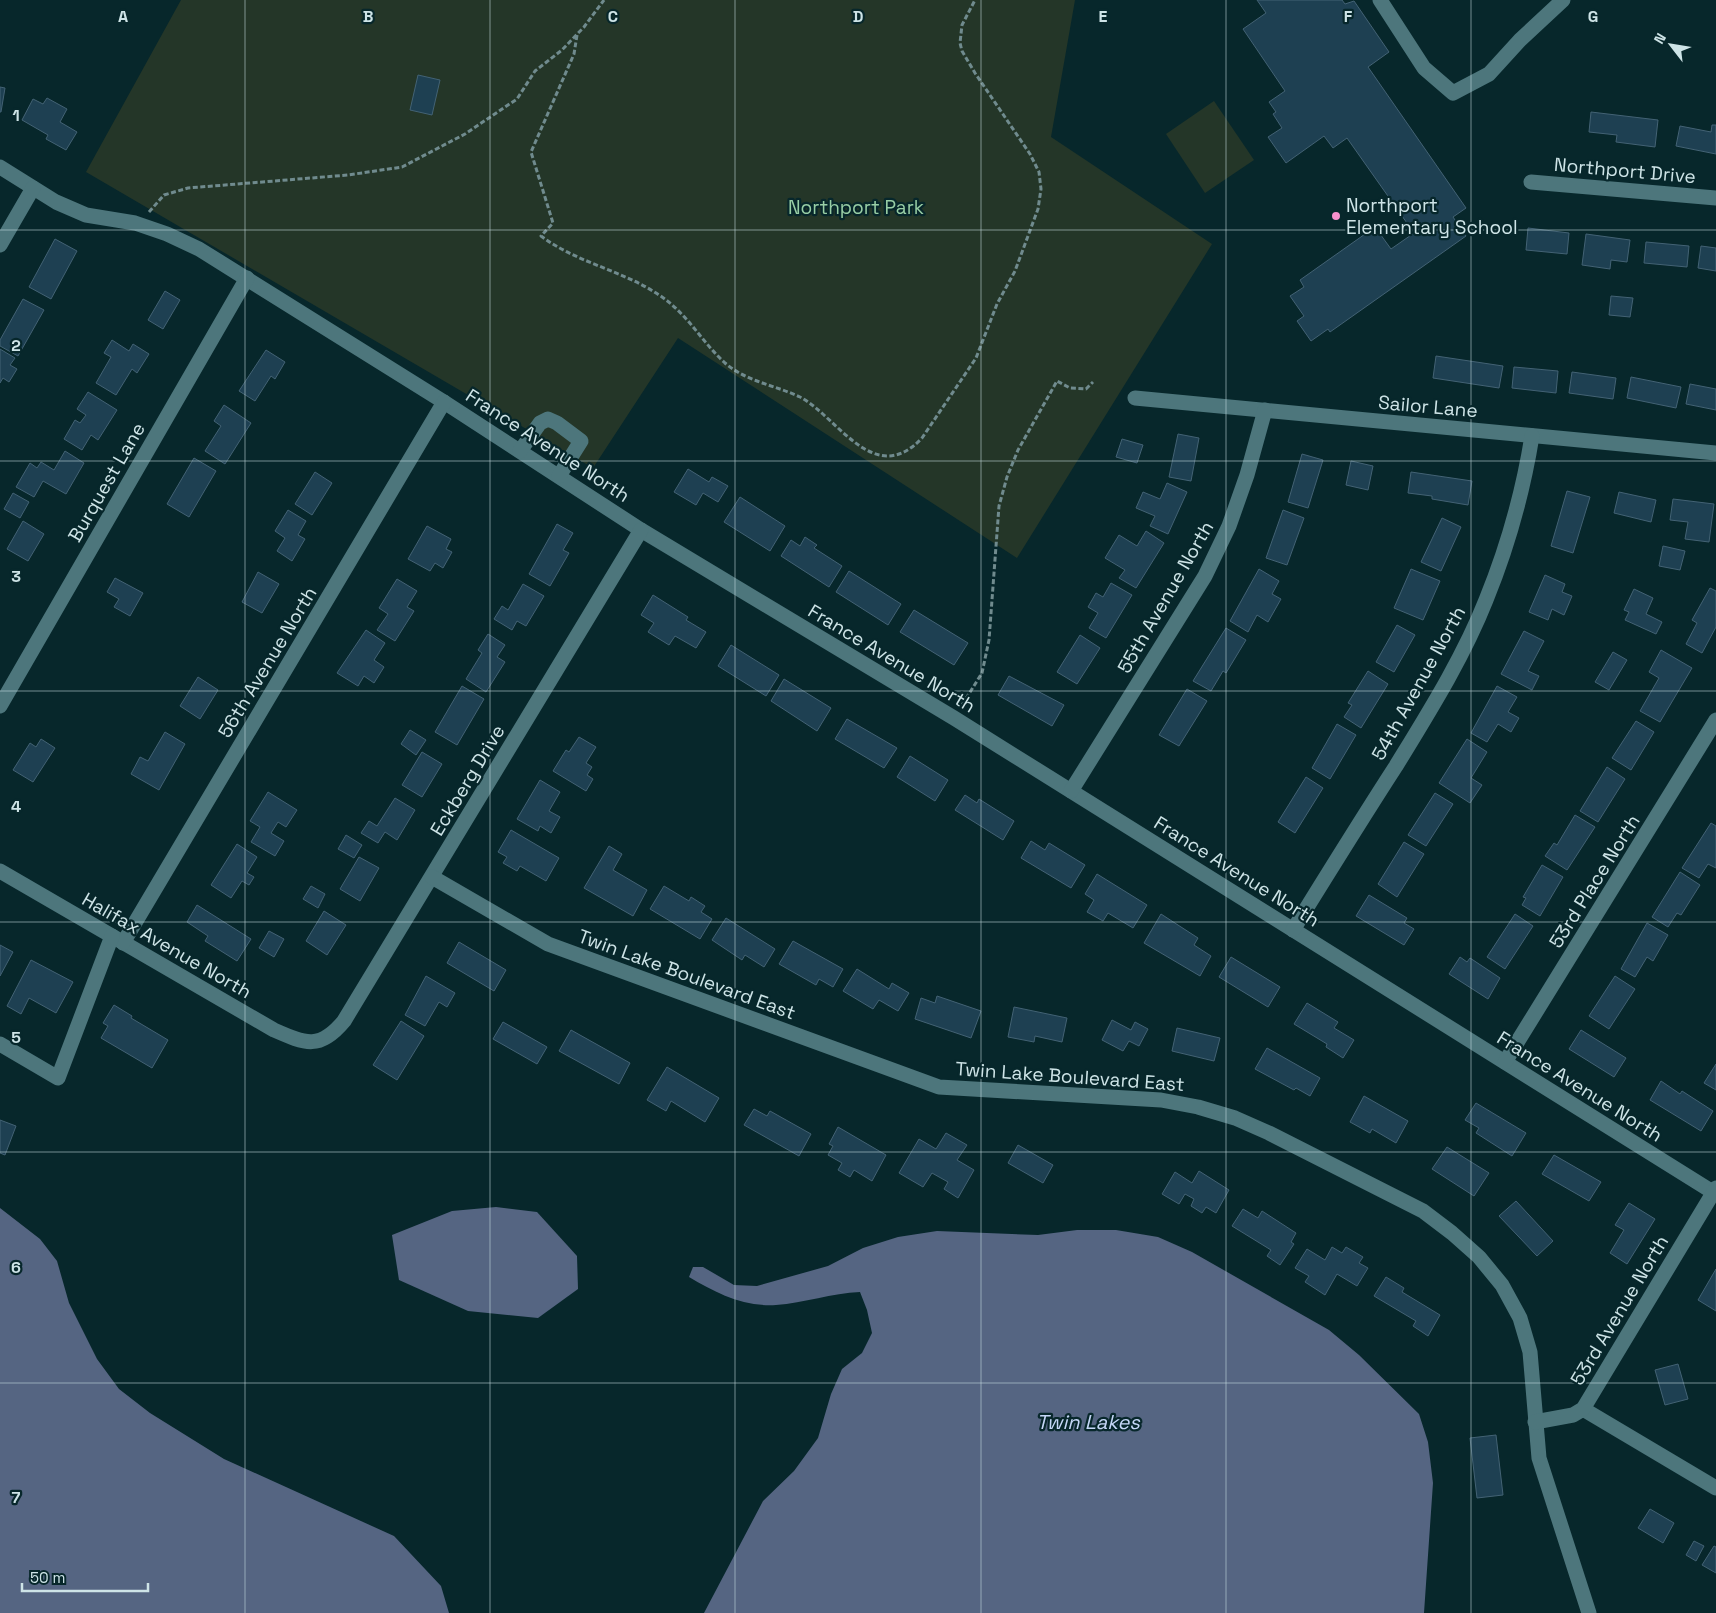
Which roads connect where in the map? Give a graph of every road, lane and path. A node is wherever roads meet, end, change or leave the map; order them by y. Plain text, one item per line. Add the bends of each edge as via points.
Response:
1 (604, 0) edge
2 (975, 0) edge
3 (1380, 0) edge
4 (1560, 1) edge
5 (577, 35) junction
6 (0, 167) edge
7 (1531, 182) dead end
8 (33, 188) junction
9 (1716, 198) edge
10 (139, 224) junction
11 (0, 245) edge
12 (247, 278) junction
13 (1093, 382) dead end
14 (1135, 398) dead end
15 (444, 402) junction
16 (1265, 410) junction
17 (1532, 436) junction
18 (520, 451) junction
19 (1716, 453) edge
20 (559, 476) junction
21 (641, 530) junction
22 (0, 706) edge
23 (954, 718) junction
24 (1716, 720) edge
25 (1071, 791) junction
26 (0, 871) edge
27 (432, 877) junction
28 (1293, 930) junction
29 (118, 939) junction
30 (318, 1042) joint
31 (0, 1044) edge
32 (1505, 1062) junction
33 (1715, 1192) edge
34 (1583, 1408) junction
35 (1535, 1422) junction
36 (1716, 1488) edge
37 (1589, 1613) edge

1 - 5 path
2 - 5 path via 962,25 962,51 1030,154 1040,181 1038,209 1015,271 997,304 976,358 922,438 914,447 894,454 870,452 855,445 811,404 761,385 725,363 682,313 659,295 563,251 542,236 553,223 531,152 574,54
3 - 4 street via 1424,68 1453,93 1489,74
5 - 10 path via 535,71 517,99 465,134 402,166 348,175 188,188 164,195
6 - 8 street, France Avenue North
7 - 9 street, Northport Drive
8 - 10 street, France Avenue North via 86,215
8 - 11 street
10 - 12 street, France Avenue North via 199,249
12 - 15 street, France Avenue North
12 - 22 street, Burquest Lane
13 - 23 path via 1086,389 1070,388 1057,382 1018,450 999,506 994,591 982,673
14 - 16 street, Sailor Lane
15 - 18 street, France Avenue North
15 - 29 street, 56th Avenue North
16 - 17 street, Sailor Lane
16 - 25 street, 55th Avenue North via 1248,475 1205,576
17 - 19 street, Sailor Lane
17 - 28 street, 54th Avenue North via 1525,481 1508,542 1459,659
18 - 20 street, France Avenue North
18 - 20 street via 540,422 548,419 557,423 581,441
20 - 21 street, France Avenue North
21 - 23 street, France Avenue North
21 - 27 street, Eckberg Drive
23 - 25 street, France Avenue North
24 - 32 street, 53rd Place North
25 - 28 street, France Avenue North
26 - 29 street, Halifax Avenue North
27 - 30 street, Eckberg Drive via 344,1021 332,1035
27 - 35 street, Twin Lake Boulevard East via 548,944 939,1087 1161,1100 1198,1106 1270,1133 1423,1211 1479,1257 1502,1285 1520,1318 1530,1352
28 - 32 street, France Avenue North
29 - 30 street, Halifax Avenue North via 274,1030 300,1041
29 - 31 street, 56th Avenue North via 58,1078
32 - 33 street, France Avenue North
33 - 34 street, 53rd Avenue North
34 - 35 street, 53rd Avenue North via 1573,1416
34 - 36 street
35 - 37 street, Twin Lake Boulevard East via 1539,1458

